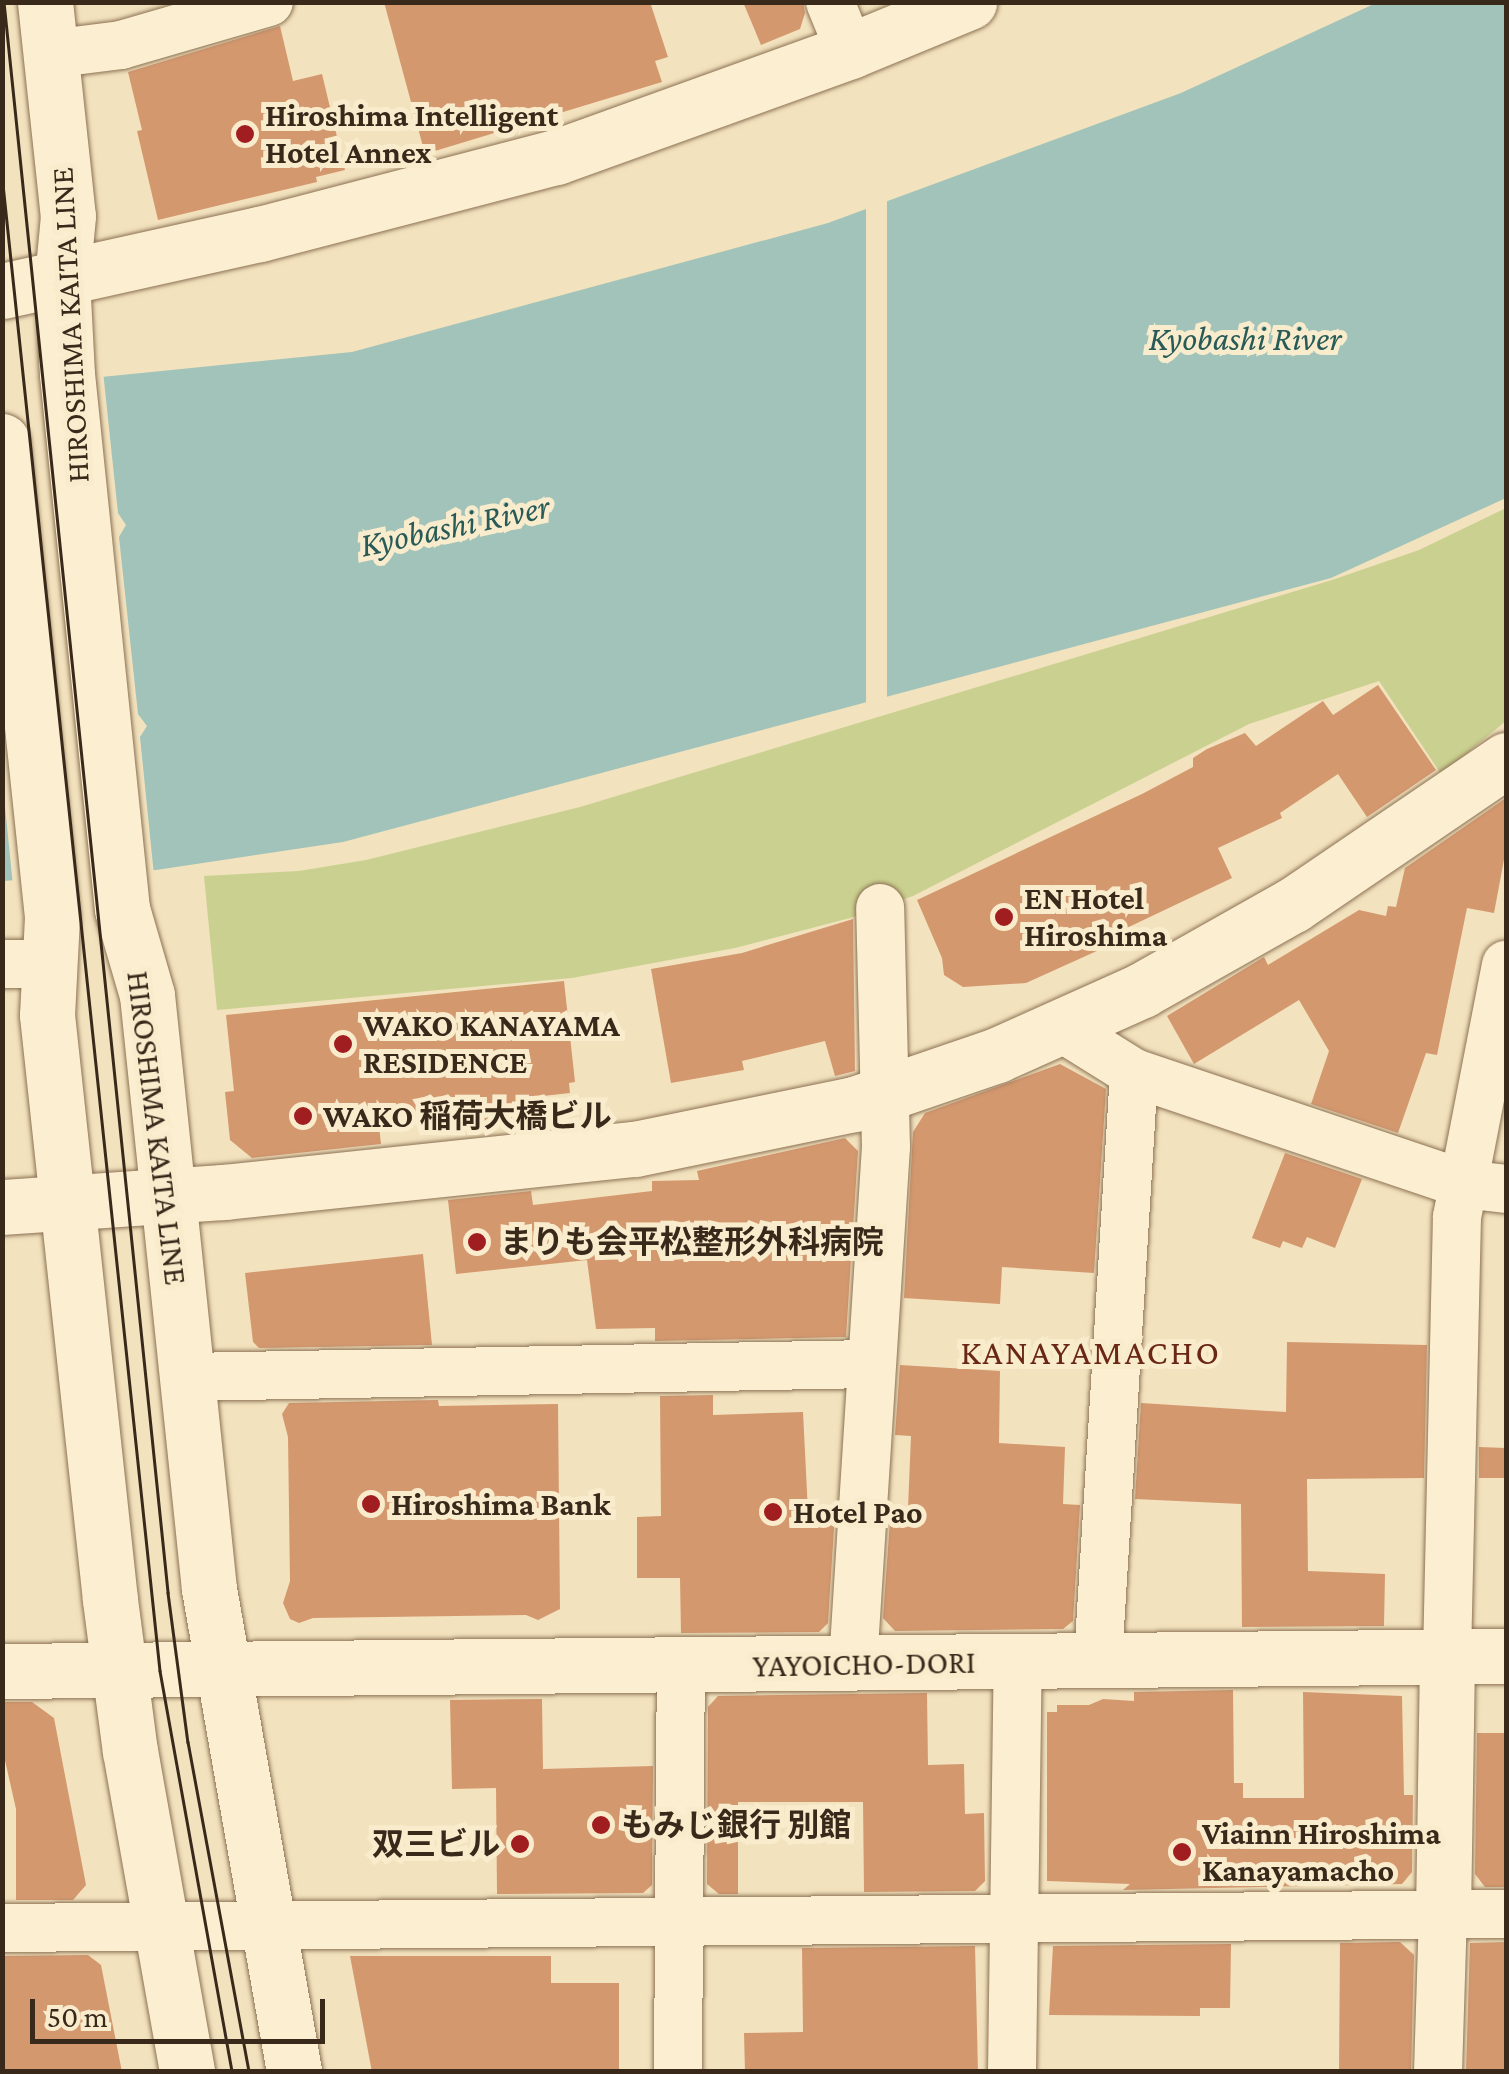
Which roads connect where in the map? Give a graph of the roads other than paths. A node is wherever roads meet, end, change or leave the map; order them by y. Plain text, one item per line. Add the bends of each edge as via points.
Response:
1 (269, 2) edge
2 (969, 2) edge
3 (840, 27) edge
4 (47, 28) edge
5 (62, 279) junction
6 (2, 291) edge
7 (2, 441) edge
8 (1506, 760) edge
9 (880, 908) dead end
10 (26, 964) edge
11 (1506, 965) edge
12 (1062, 1028) junction
13 (1134, 1073) junction
14 (887, 1093) junction
15 (1485, 1186) edge
16 (167, 1195) junction
17 (66, 1203) junction
18 (2, 1207) edge
19 (872, 1364) junction
20 (188, 1377) junction
21 (1446, 1656) junction
22 (1506, 1656) edge
23 (1098, 1660) junction
24 (1018, 1662) junction
25 (854, 1664) junction
26 (680, 1666) junction
27 (2, 1671) edge
28 (119, 1671) junction
29 (222, 1671) junction
30 (1442, 1914) junction
31 (1506, 1914) edge
32 (1017, 1915) junction
33 (680, 1921) junction
34 (160, 1926) junction
35 (268, 1926) junction
36 (2, 1928) edge
37 (187, 2072) edge
38 (294, 2072) edge
39 (678, 2072) edge
40 (1012, 2072) edge
41 (1438, 2072) edge

1 - 4 street via 121,45
2 - 3 street
3 - 5 street via 556,157
4 - 5 street, HIROSHIMA KAITA LINE via 68,216
5 - 6 street
5 - 16 street, HIROSHIMA KAITA LINE via 120,884 147,995
7 - 10 street via 49,892
8 - 12 street via 1293,904
9 - 14 street
10 - 17 street via 48,1015
11 - 15 street
12 - 13 street
12 - 14 street
13 - 15 street
13 - 23 street
14 - 16 street via 807,1116 635,1149
14 - 19 street
15 - 21 street via 1457,1218
16 - 17 street
16 - 20 street, HIROSHIMA KAITA LINE
17 - 18 street
17 - 28 street
19 - 20 street
19 - 25 street
20 - 29 street, HIROSHIMA KAITA LINE
21 - 22 street, YAYOICHO-DORI
21 - 23 street, YAYOICHO-DORI
21 - 30 street
23 - 24 street, YAYOICHO-DORI
24 - 25 street, YAYOICHO-DORI
24 - 32 street
25 - 26 street, YAYOICHO-DORI
26 - 29 street, YAYOICHO-DORI
26 - 33 street
27 - 28 street, YAYOICHO-DORI
28 - 29 street, YAYOICHO-DORI
28 - 34 street
29 - 35 street, HIROSHIMA KAITA LINE
30 - 31 street
30 - 32 street
30 - 41 street
32 - 33 street
32 - 40 street
33 - 35 street
33 - 39 street
34 - 35 street
34 - 36 street
34 - 37 street
35 - 38 street, HIROSHIMA KAITA LINE

